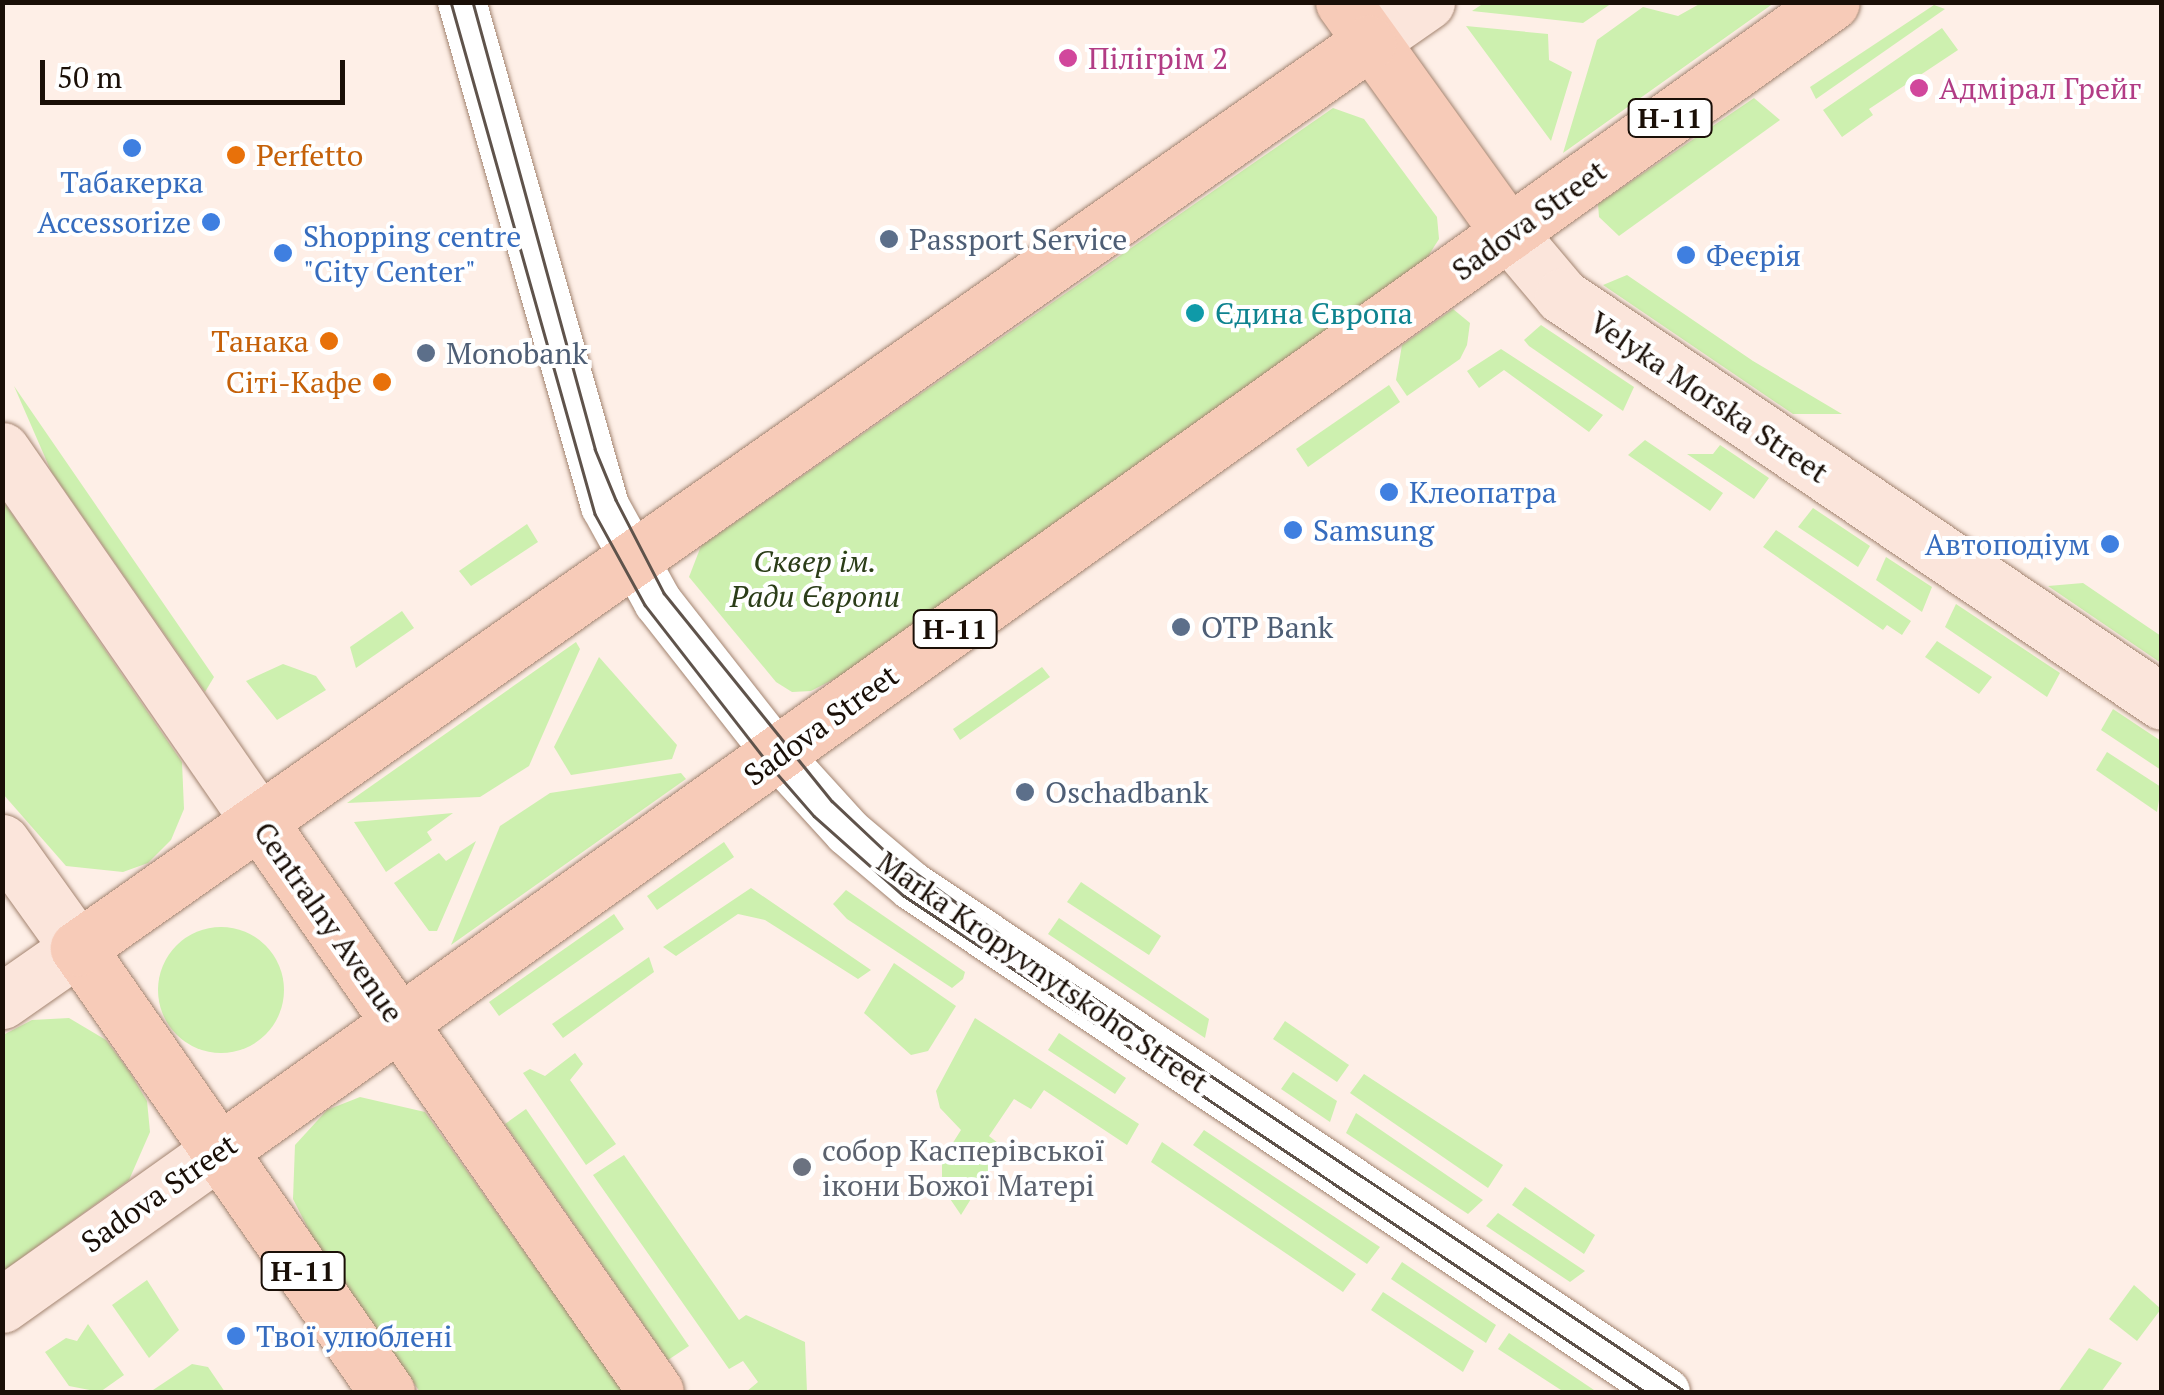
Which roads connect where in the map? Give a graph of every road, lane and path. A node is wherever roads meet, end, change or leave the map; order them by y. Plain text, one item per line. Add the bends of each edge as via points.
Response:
1 (462, 2) edge
2 (1427, 2) edge
3 (1832, 2) edge
4 (1356, 23) edge
5 (1509, 233) junction
6 (2, 450) edge
7 (630, 559) junction
8 (2162, 702) edge
9 (778, 755) junction
10 (259, 821) junction
11 (2, 842) edge
12 (78, 948) junction
13 (2, 1002) edge
14 (400, 1024) junction
15 (219, 1150) junction
16 (2, 1305) edge
17 (387, 1392) edge
18 (656, 1392) edge
19 (1666, 1392) edge

1 - 7 street, Marka Kropyvnytskoho Street via 584,450
2 - 4 main road
3 - 5 main road, Sadova Street / Н-11
4 - 5 main road, Velyka Morska Street
4 - 7 main road
5 - 8 main road, Velyka Morska Street via 1562,296
5 - 9 main road, Sadova Street / Н-11
6 - 10 main road, Centralny Avenue
7 - 9 street, Marka Kropyvnytskoho Street
7 - 10 main road
9 - 14 main road, Sadova Street / Н-11
9 - 19 street, Marka Kropyvnytskoho Street via 848,832 912,886
10 - 12 main road
10 - 14 main road, Centralny Avenue
11 - 12 main road
12 - 13 main road
12 - 15 main road, Н-11
14 - 15 main road, Sadova Street
14 - 18 main road, Centralny Avenue
15 - 16 main road, Sadova Street
15 - 17 main road, Н-11

